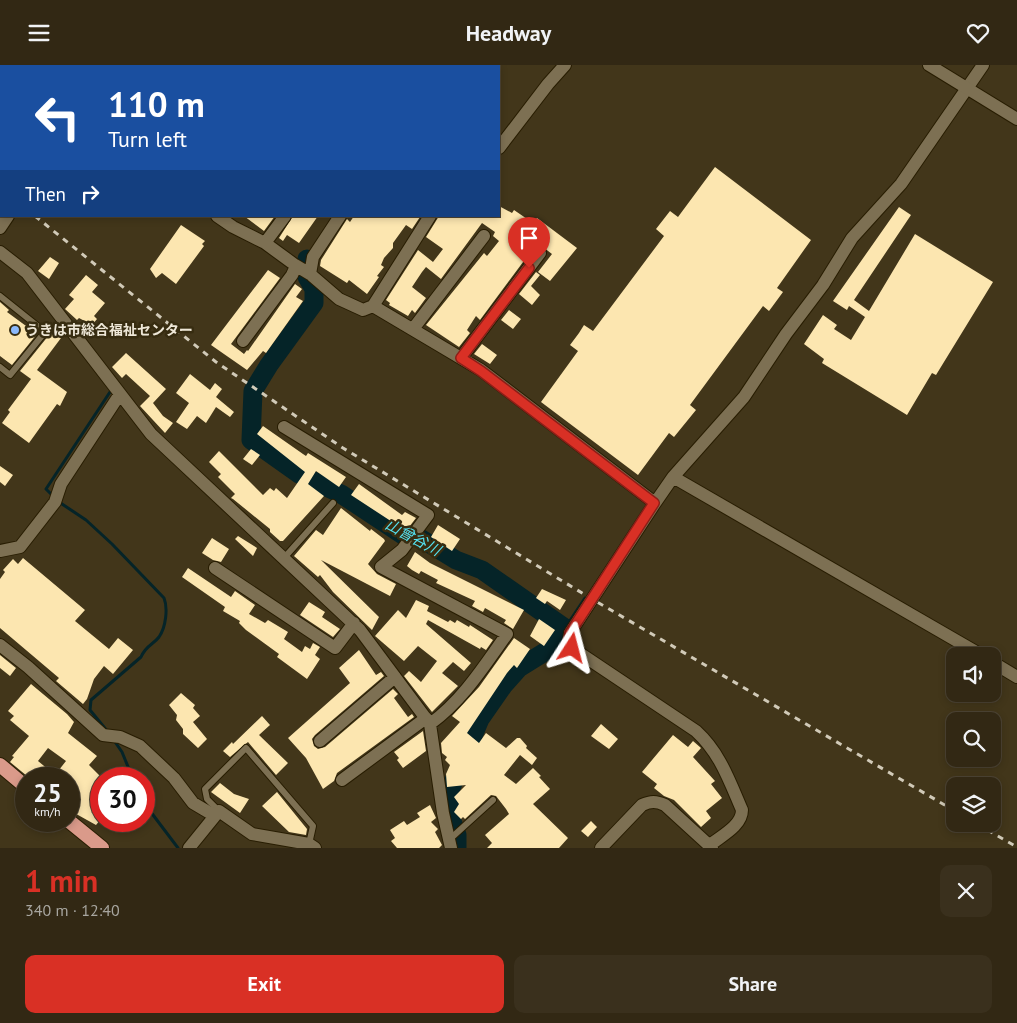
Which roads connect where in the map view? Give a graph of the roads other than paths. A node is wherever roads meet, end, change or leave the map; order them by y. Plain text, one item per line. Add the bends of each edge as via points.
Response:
1 (565, 65) edge
2 (929, 65) edge
3 (983, 65) edge
4 (966, 88) junction
5 (1017, 119) edge
6 (500, 147) edge
7 (7, 217) edge
8 (218, 217) edge
9 (284, 217) edge
10 (339, 217) edge
11 (429, 217) edge
12 (0, 228) edge
13 (484, 235) dead end
14 (265, 243) junction
15 (0, 252) edge
16 (540, 253) dead end
17 (304, 270) junction
18 (0, 297) edge
19 (373, 306) junction
20 (413, 329) junction
21 (243, 341) dead end
22 (461, 358) junction
23 (0, 367) edge
24 (120, 394) junction
25 (284, 427) dead end
26 (673, 477) junction
27 (333, 503) dead end
28 (654, 503) junction
29 (0, 551) edge
30 (284, 558) junction
31 (215, 568) dead end
32 (354, 623) junction
33 (0, 645) edge
34 (967, 647) edge
35 (1001, 667) edge
36 (395, 677) junction
37 (1017, 677) edge
38 (428, 721) junction
39 (320, 741) dead end
40 (0, 765) edge
41 (15, 778) edge
42 (342, 779) dead end
43 (493, 800) dead end
44 (217, 814) junction
45 (80, 830) edge
46 (452, 841) edge
47 (312, 846) edge
48 (711, 846) edge
49 (102, 848) edge
50 (189, 848) edge
51 (601, 848) edge

1 - 6 street
2 - 4 street
3 - 4 street
4 - 5 street
4 - 26 street via 901,184 852,237 824,285 744,397
7 - 12 street
8 - 14 street
9 - 14 street
10 - 17 street
11 - 19 street
13 - 20 street
14 - 17 street
15 - 24 street via 27,273
16 - 22 street
17 - 19 street via 352,306 363,310
17 - 21 street via 292,275
18 - 23 lane via 45,332 10,375
19 - 20 street
20 - 22 street
22 - 28 street
24 - 29 street via 61,484 55,502 20,547
24 - 30 street via 151,434
25 - 38 street via 428,515 412,539 381,567 507,634 465,692 445,713
26 - 28 street
26 - 34 street
27 - 30 lane
28 - 48 street via 570,633 569,641 572,648 709,743 720,759 742,810 737,824
30 - 32 street
31 - 32 street via 335,648
32 - 36 street
33 - 44 street via 72,709 110,737 140,745 174,778 193,803
35 - 37 street
36 - 38 street
36 - 39 street
38 - 42 street
38 - 46 street via 443,813
40 - 41 highway
43 - 46 lane
44 - 47 street via 252,834
44 - 47 lane via 207,799 205,789 246,748 314,826
44 - 50 street
45 - 49 highway
48 - 51 street via 665,805 648,802

